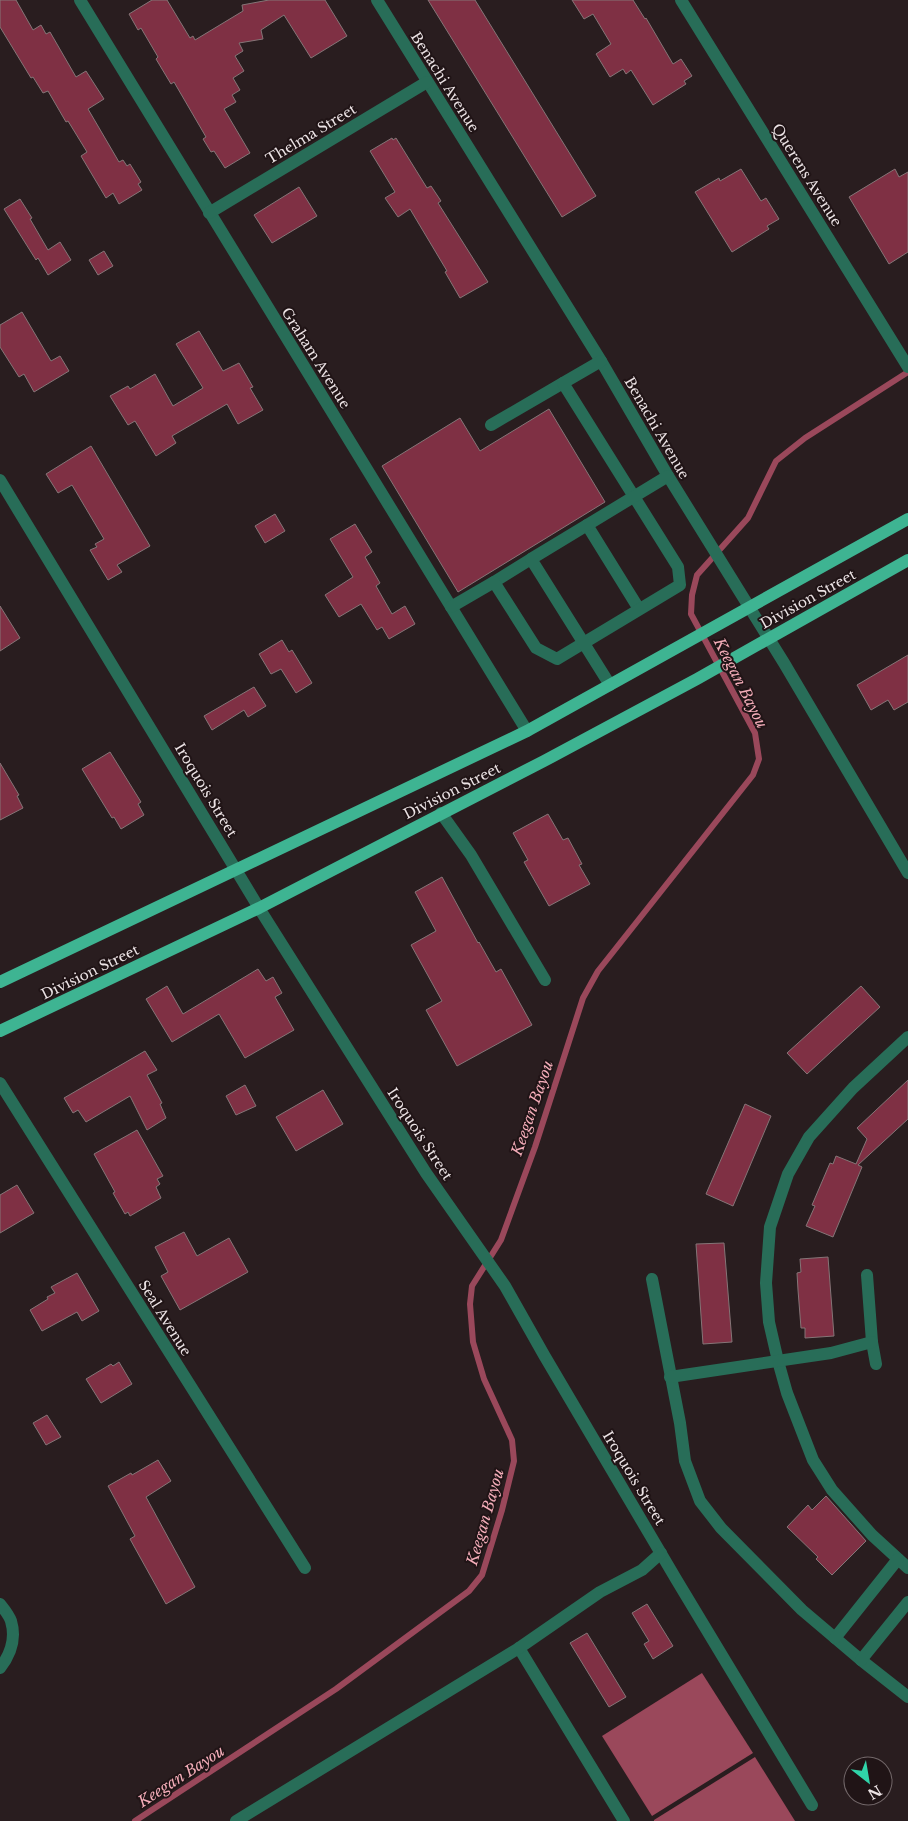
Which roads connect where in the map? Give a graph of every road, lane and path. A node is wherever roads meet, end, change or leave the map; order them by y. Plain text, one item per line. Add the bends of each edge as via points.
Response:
1 (80, 0) edge
2 (376, 0) edge
3 (681, 0) edge
4 (427, 82) junction
5 (210, 212) junction
6 (601, 361) junction
7 (908, 366) edge
8 (563, 383) junction
9 (490, 425) dead end
10 (668, 476) junction
11 (0, 480) edge
12 (633, 498) junction
13 (908, 519) edge
14 (587, 526) junction
15 (531, 559) junction
16 (908, 560) edge
17 (494, 582) junction
18 (451, 607) junction
19 (749, 607) junction
20 (639, 610) junction
21 (769, 638) junction
22 (583, 643) junction
23 (610, 684) junction
24 (528, 731) junction
25 (441, 813) junction
26 (237, 869) junction
27 (908, 873) edge
28 (259, 908) junction
29 (545, 980) dead end
30 (0, 982) edge
31 (0, 1031) edge
32 (908, 1037) edge
33 (0, 1083) edge
34 (867, 1275) dead end
35 (652, 1279) dead end
36 (872, 1342) junction
37 (778, 1361) junction
38 (876, 1364) dead end
39 (670, 1377) junction
40 (661, 1553) junction
41 (898, 1559) junction
42 (305, 1568) dead end
43 (908, 1568) edge
44 (908, 1602) edge
45 (0, 1604) edge
46 (835, 1638) junction
47 (519, 1648) junction
48 (861, 1660) junction
49 (0, 1668) edge
50 (908, 1697) edge
51 (812, 1804) dead end
52 (236, 1821) edge
53 (624, 1821) edge

1 - 5 street, Graham Avenue
2 - 4 street, Benachi Avenue
3 - 7 street, Querens Avenue
4 - 5 street, Thelma Street
4 - 6 street, Benachi Avenue
5 - 18 street, Graham Avenue
6 - 8 street
6 - 10 street, Benachi Avenue
8 - 9 street
8 - 12 street
10 - 12 street
10 - 19 street, Benachi Avenue
11 - 26 street, Iroquois Street
12 - 14 street
12 - 20 street via 678,567 680,585
13 - 19 main road, Division Street
14 - 15 street
14 - 20 street
15 - 17 street
15 - 22 street
16 - 21 main road, Division Street
17 - 18 street
17 - 22 street via 536,648 556,659
18 - 24 street, Graham Avenue
19 - 21 street, Benachi Avenue
19 - 23 main road, Division Street
20 - 22 street
21 - 25 main road, Division Street
21 - 27 street, Benachi Avenue
22 - 23 street
23 - 24 main road, Division Street
24 - 26 main road, Division Street
25 - 28 main road, Division Street
25 - 29 street via 471,854
26 - 28 street, Iroquois Street
26 - 30 main road, Division Street
28 - 31 main road, Division Street
28 - 40 street, Iroquois Street via 426,1173 505,1286
32 - 37 street via 853,1088 809,1137 788,1174 770,1227 766,1283 769,1322
33 - 42 street, Seal Avenue
34 - 36 street
35 - 39 street
36 - 37 street via 832,1353
36 - 38 street
37 - 39 street
37 - 41 street via 813,1460 832,1490
39 - 46 street via 685,1461 700,1501 720,1528 802,1610
40 - 47 street via 642,1570 600,1592
40 - 51 street, Iroquois Street
41 - 43 street
41 - 46 street
44 - 48 street
45 - 49 street via 11,1620 13,1642
46 - 48 street
47 - 52 street
47 - 53 street
48 - 50 street

